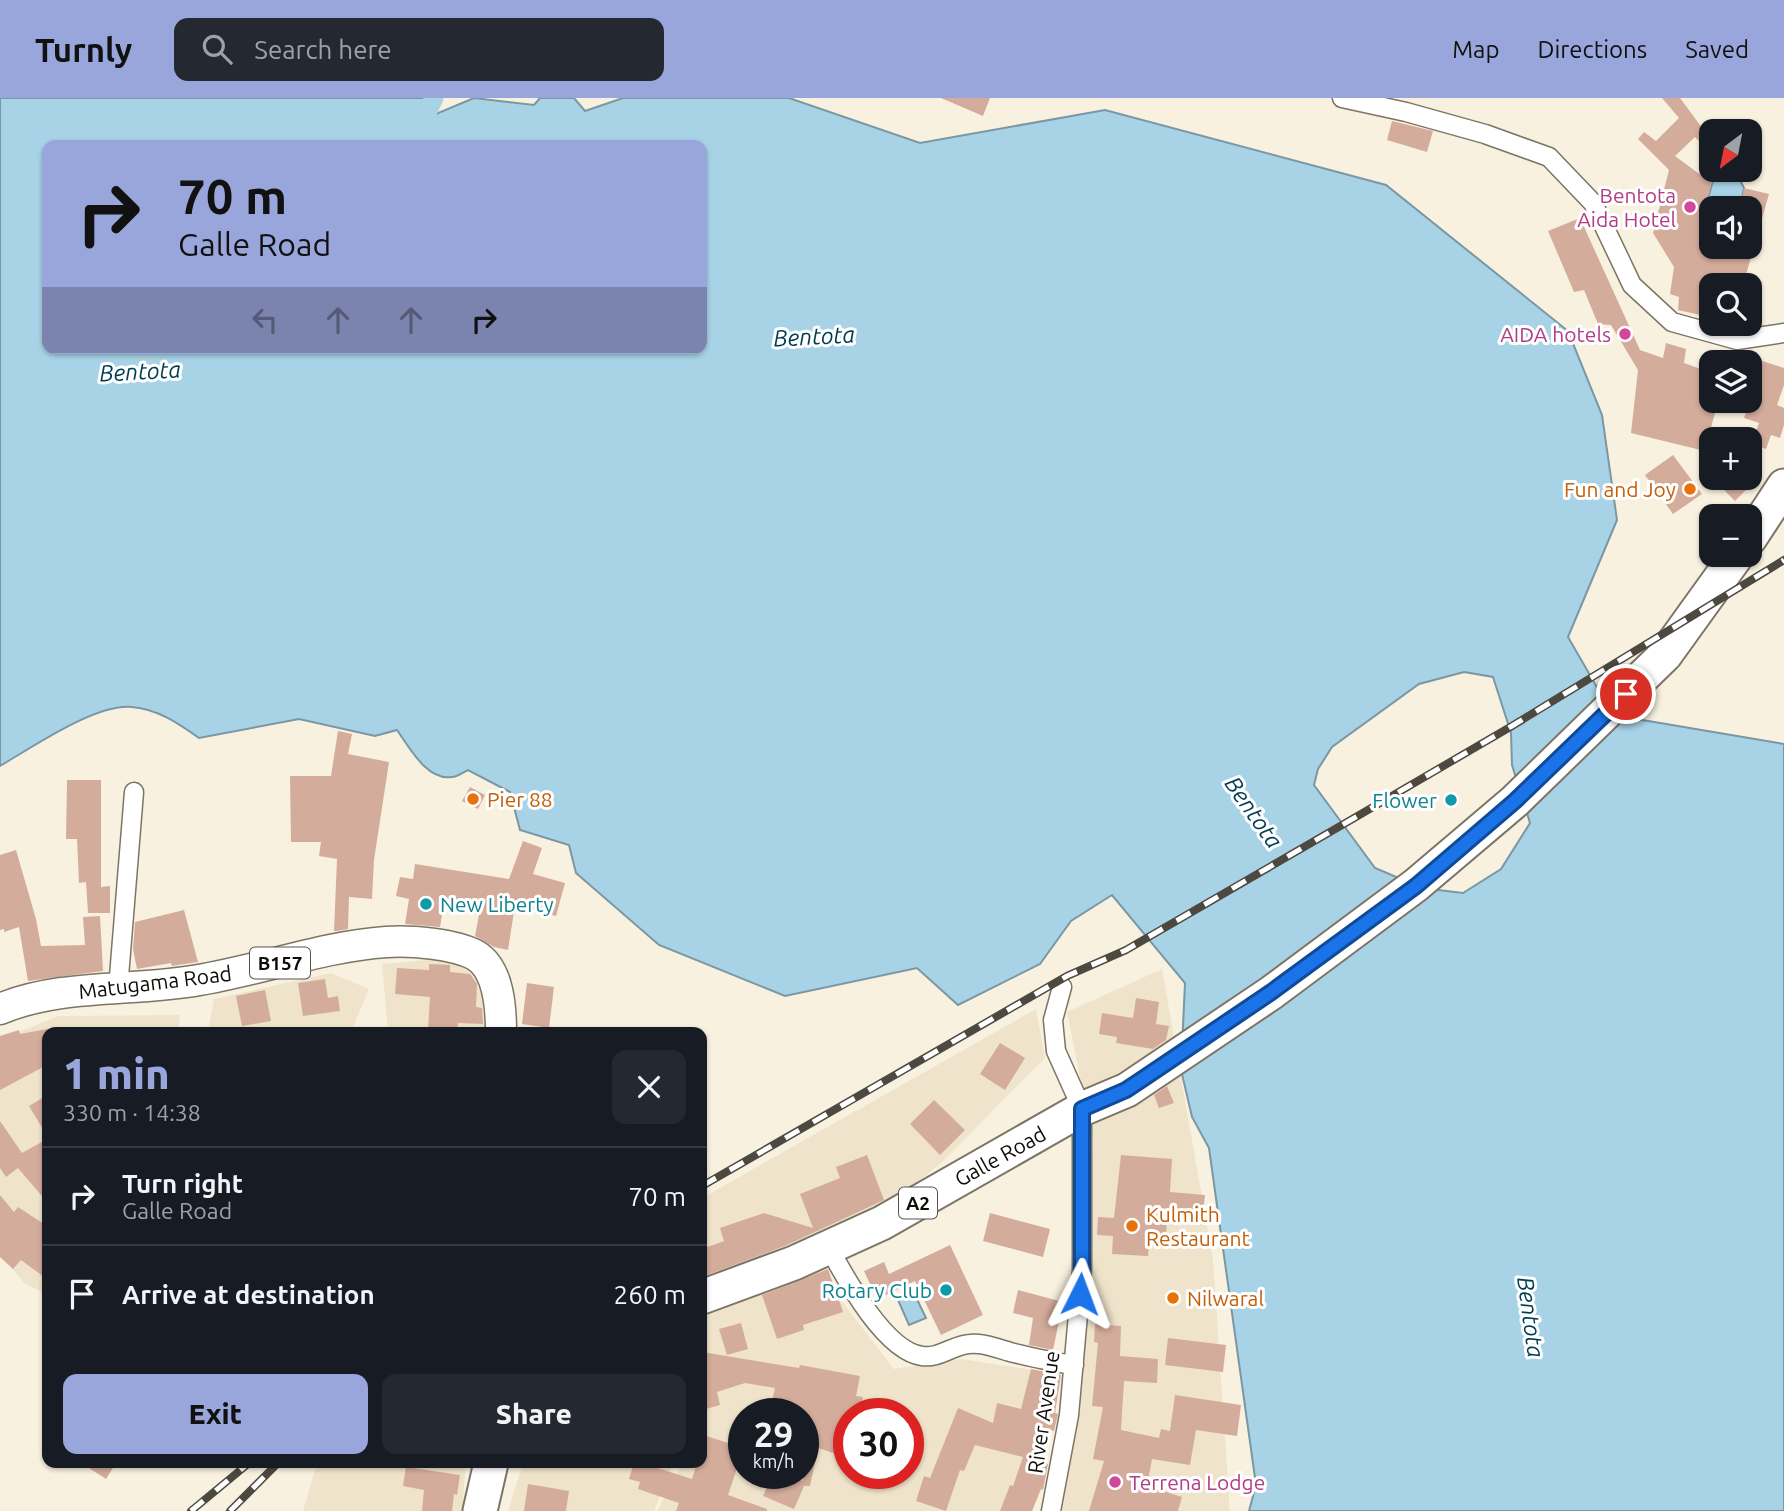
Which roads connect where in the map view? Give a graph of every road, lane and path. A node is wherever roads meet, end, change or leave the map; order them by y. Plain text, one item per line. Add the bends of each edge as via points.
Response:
1 (1342, 98) edge
2 (1784, 333) edge
3 (1784, 486) edge
4 (1762, 520) edge
5 (1728, 567) edge
6 (134, 792) dead end
7 (1062, 986) dead end
8 (118, 989) junction
9 (0, 1009) edge
10 (500, 1027) edge
11 (1082, 1109) junction
12 (829, 1248) junction
13 (707, 1295) edge
14 (1074, 1365) junction
15 (477, 1468) edge
16 (490, 1468) edge
17 (478, 1511) edge
18 (1051, 1511) edge

1 - 2 street via 1485,134 1549,157 1593,203 1632,285 1672,322 1737,340
3 - 4 highway
5 - 11 highway, Galle Road / A2 via 1665,656 1515,801 1416,886 1270,993 1126,1090
6 - 8 street
7 - 11 street via 1053,1020 1056,1051
8 - 9 main road, Matugama Road / B157 via 45,995
8 - 10 main road, Matugama Road / B157 via 208,979 370,943 411,942 478,956 496,986
11 - 12 highway, Galle Road / A2
11 - 14 street, River Avenue via 1082,1270
12 - 13 highway, Galle Road / A2
12 - 14 street via 857,1298 910,1353 934,1356 963,1343 980,1344
14 - 18 street, River Avenue
15 - 17 highway
16 - 17 highway

